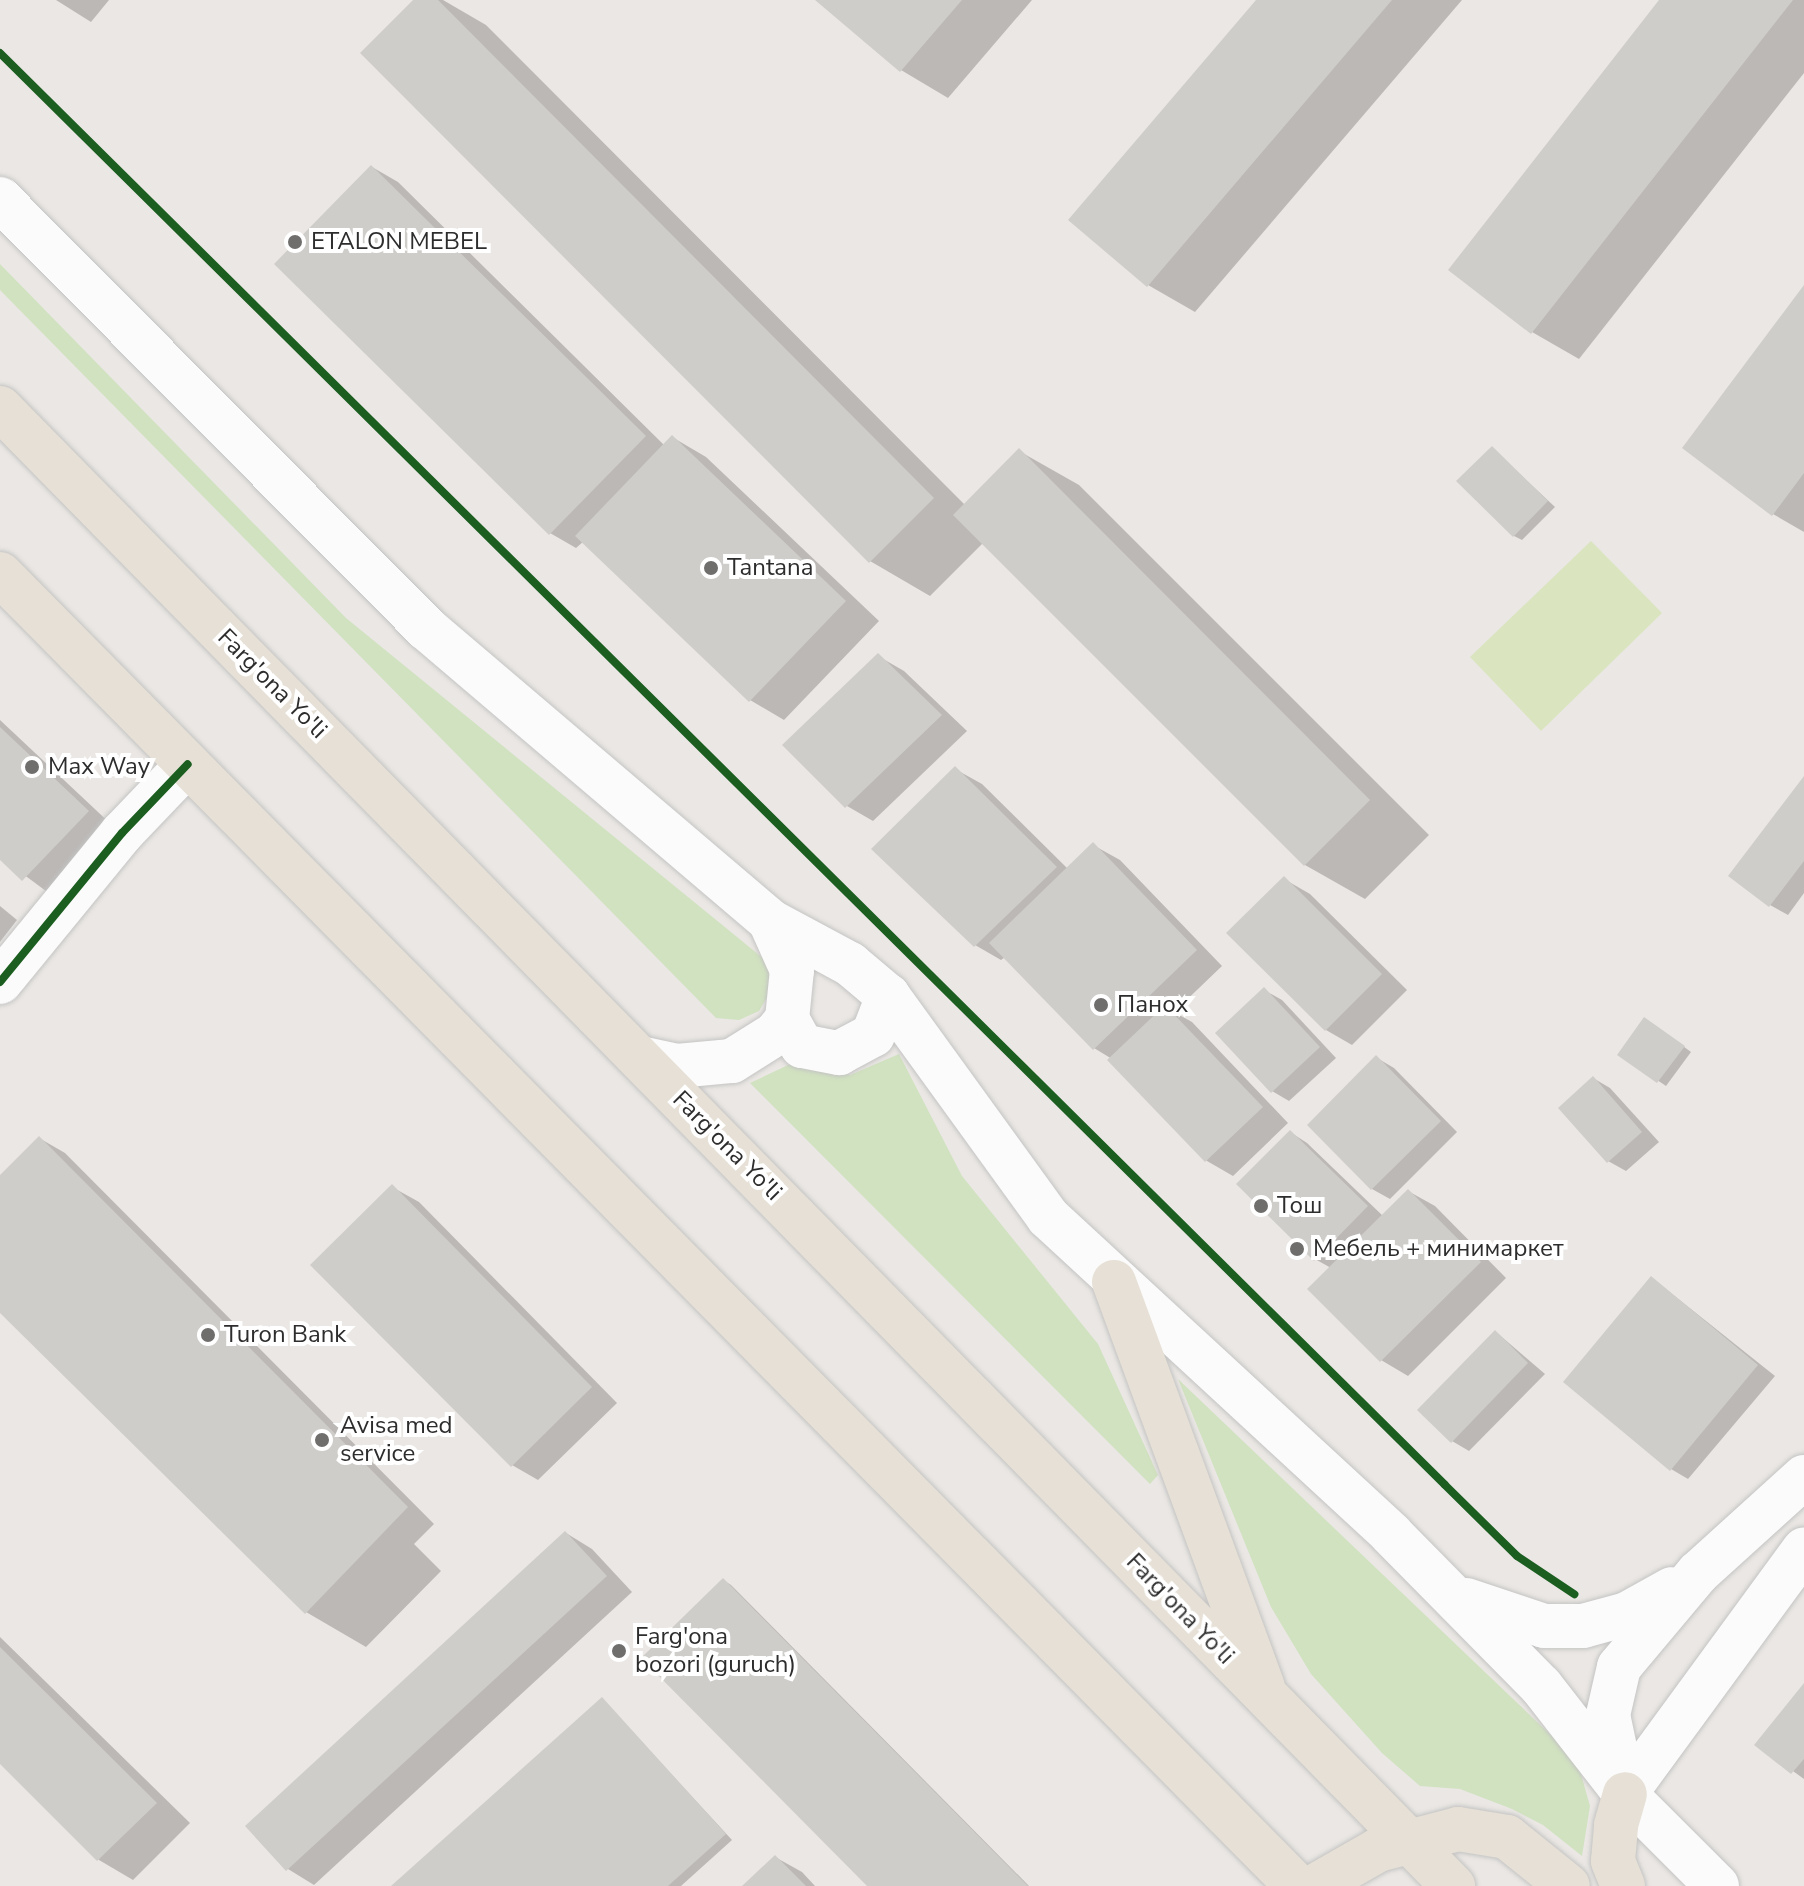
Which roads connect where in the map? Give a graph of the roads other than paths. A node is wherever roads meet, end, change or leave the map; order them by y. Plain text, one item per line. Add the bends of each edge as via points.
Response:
1 (0, 199) edge
2 (0, 408) edge
3 (0, 574) edge
4 (188, 764) junction
5 (770, 921) junction
6 (0, 982) edge
7 (888, 996) junction
8 (787, 1019) junction
9 (640, 1058) junction
10 (1114, 1282) junction
11 (1804, 1477) edge
12 (1804, 1549) edge
13 (1698, 1573) junction
14 (1446, 1590) junction
15 (1268, 1699) junction
16 (1625, 1794) junction
17 (1406, 1840) junction
18 (1297, 1886) edge
19 (1315, 1886) edge
20 (1453, 1886) edge
21 (1568, 1886) edge
22 (1623, 1886) edge
23 (1717, 1886) edge

1 - 5 main road via 426,628
2 - 9 main road, Farg'ona Yo'li
3 - 4 main road
4 - 6 main road via 122,833
4 - 18 main road
5 - 7 main road via 850,964
5 - 8 main road via 792,970
7 - 8 main road via 873,1035 839,1053 802,1046
7 - 10 main road via 1048,1217
8 - 9 main road via 757,1050 732,1061 677,1066
9 - 15 main road, Farg'ona Yo'li
10 - 14 main road
10 - 15 main road
11 - 13 main road
12 - 16 main road
13 - 14 main road via 1627,1614 1583,1626 1544,1626 1504,1617
13 - 16 main road via 1619,1667 1608,1715
14 - 16 main road via 1567,1714
15 - 17 main road, Farg'ona Yo'li
16 - 22 main road via 1613,1861
16 - 23 main road
17 - 19 main road via 1353,1862
17 - 20 main road, Farg'ona Yo'li
17 - 21 main road via 1458,1829 1494,1832 1521,1846

